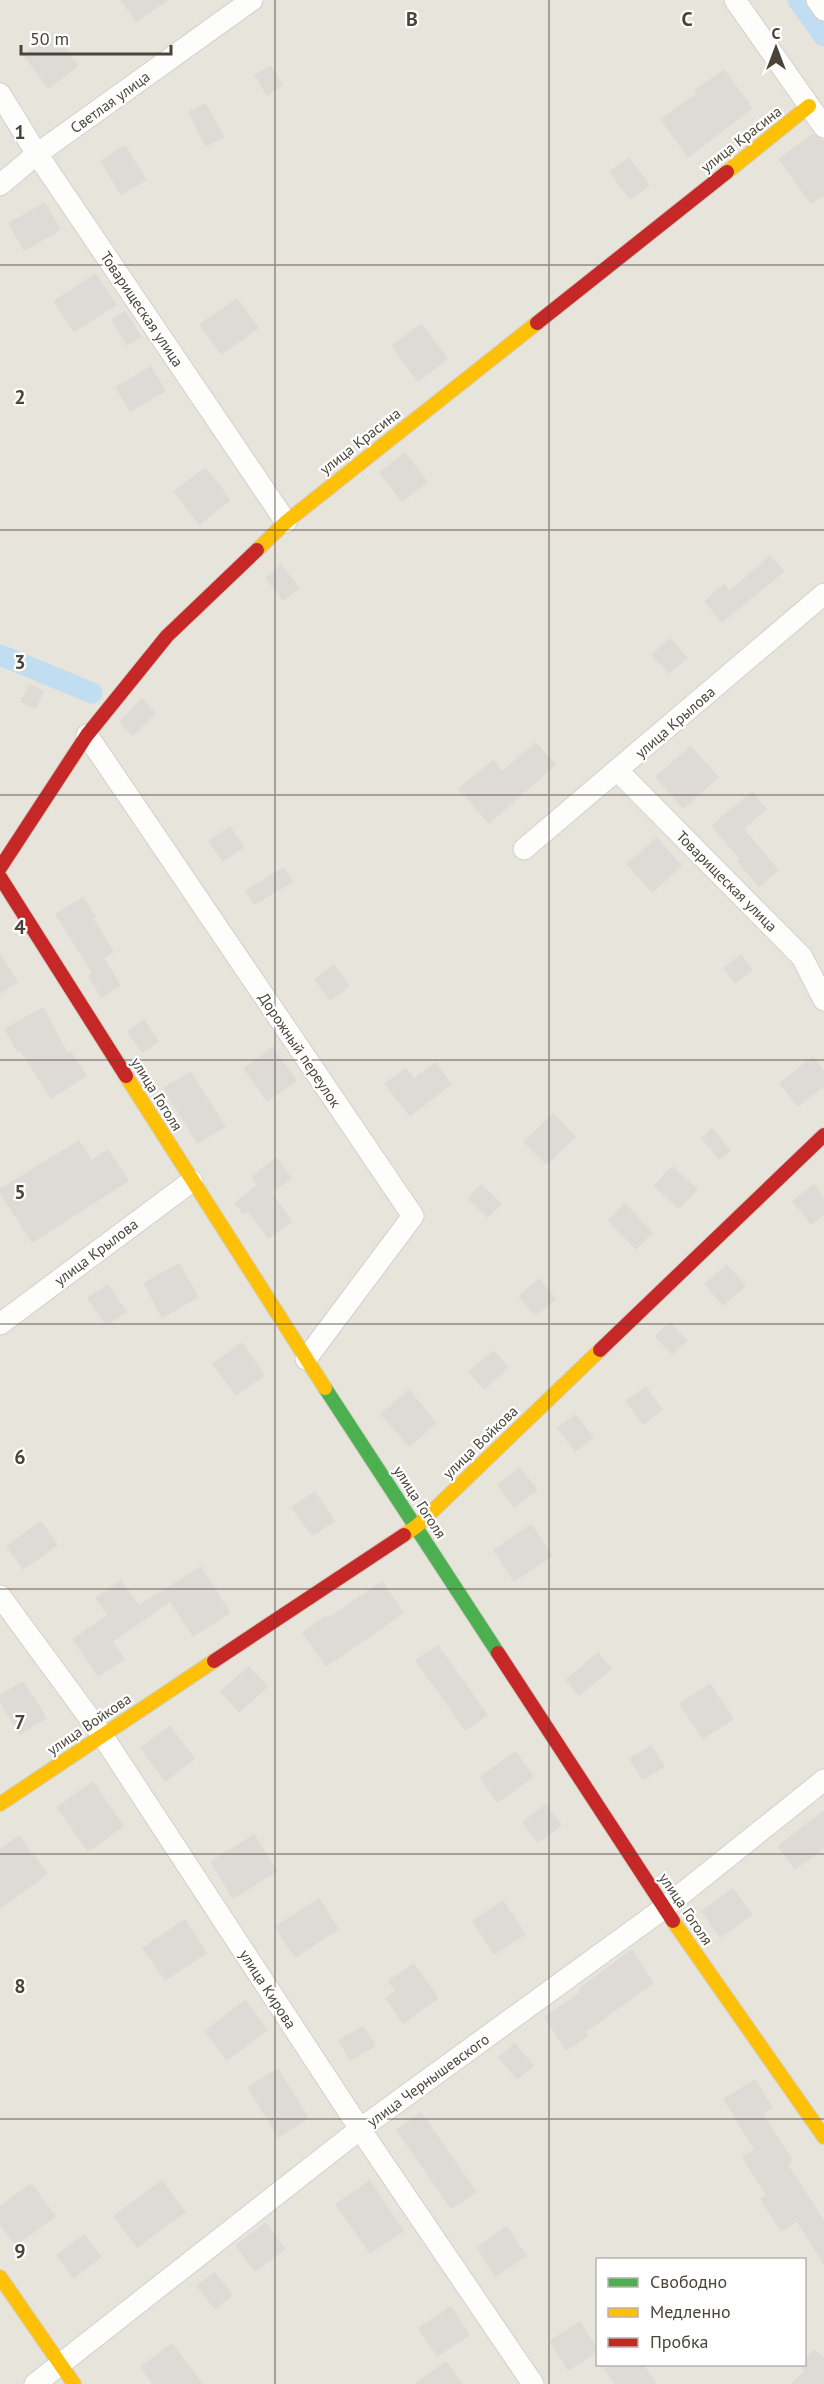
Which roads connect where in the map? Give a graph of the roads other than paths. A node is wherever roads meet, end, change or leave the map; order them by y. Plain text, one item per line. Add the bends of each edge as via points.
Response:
1 (252, 0) edge
2 (735, 0) edge
3 (817, 0) edge
4 (824, 10) edge
5 (0, 94) edge
6 (809, 106) junction
7 (824, 127) edge
8 (37, 154) junction
9 (0, 185) edge
10 (286, 522) junction
11 (824, 594) edge
12 (87, 735) junction
13 (618, 771) junction
14 (524, 849) dead end
15 (0, 868) edge
16 (0, 877) edge
17 (824, 1000) edge
18 (824, 1135) edge
19 (192, 1181) junction
20 (0, 1324) edge
21 (306, 1359) junction
22 (417, 1527) junction
23 (0, 1596) edge
24 (102, 1735) junction
25 (824, 1780) edge
26 (0, 1804) edge
27 (664, 1908) junction
28 (360, 2129) junction
29 (824, 2138) edge
30 (0, 2277) edge
31 (60, 2363) junction
32 (35, 2384) edge
33 (74, 2384) edge
34 (533, 2384) edge

1 - 8 street, Светлая улица
2 - 6 street
3 - 4 street
5 - 8 street, Товарищеская улица
6 - 7 street
6 - 10 street, улица Красина
8 - 9 street, Светлая улица
8 - 10 street, Товарищеская улица
10 - 12 street, улица Красина via 167,636
11 - 13 street, улица Крылова
12 - 15 street, улица Красина
12 - 21 street, Дорожный переулок via 413,1216
13 - 14 street, улица Крылова
13 - 17 street, Товарищеская улица via 802,957
16 - 19 street, улица Гоголя
18 - 22 street, улица Войкова
19 - 20 street, улица Крылова
19 - 21 street, улица Гоголя
21 - 22 street, улица Гоголя
22 - 24 street, улица Войкова
22 - 27 street, улица Гоголя
23 - 24 street, улица Кирова
24 - 26 street, улица Войкова
24 - 28 street, улица Кирова
25 - 27 street, улица Чернышевского
27 - 28 street, улица Чернышевского
27 - 29 street, улица Гоголя
28 - 31 street, улица Чернышевского
28 - 34 street, улица Кирова
30 - 31 street
31 - 32 street, улица Чернышевского
31 - 33 street

